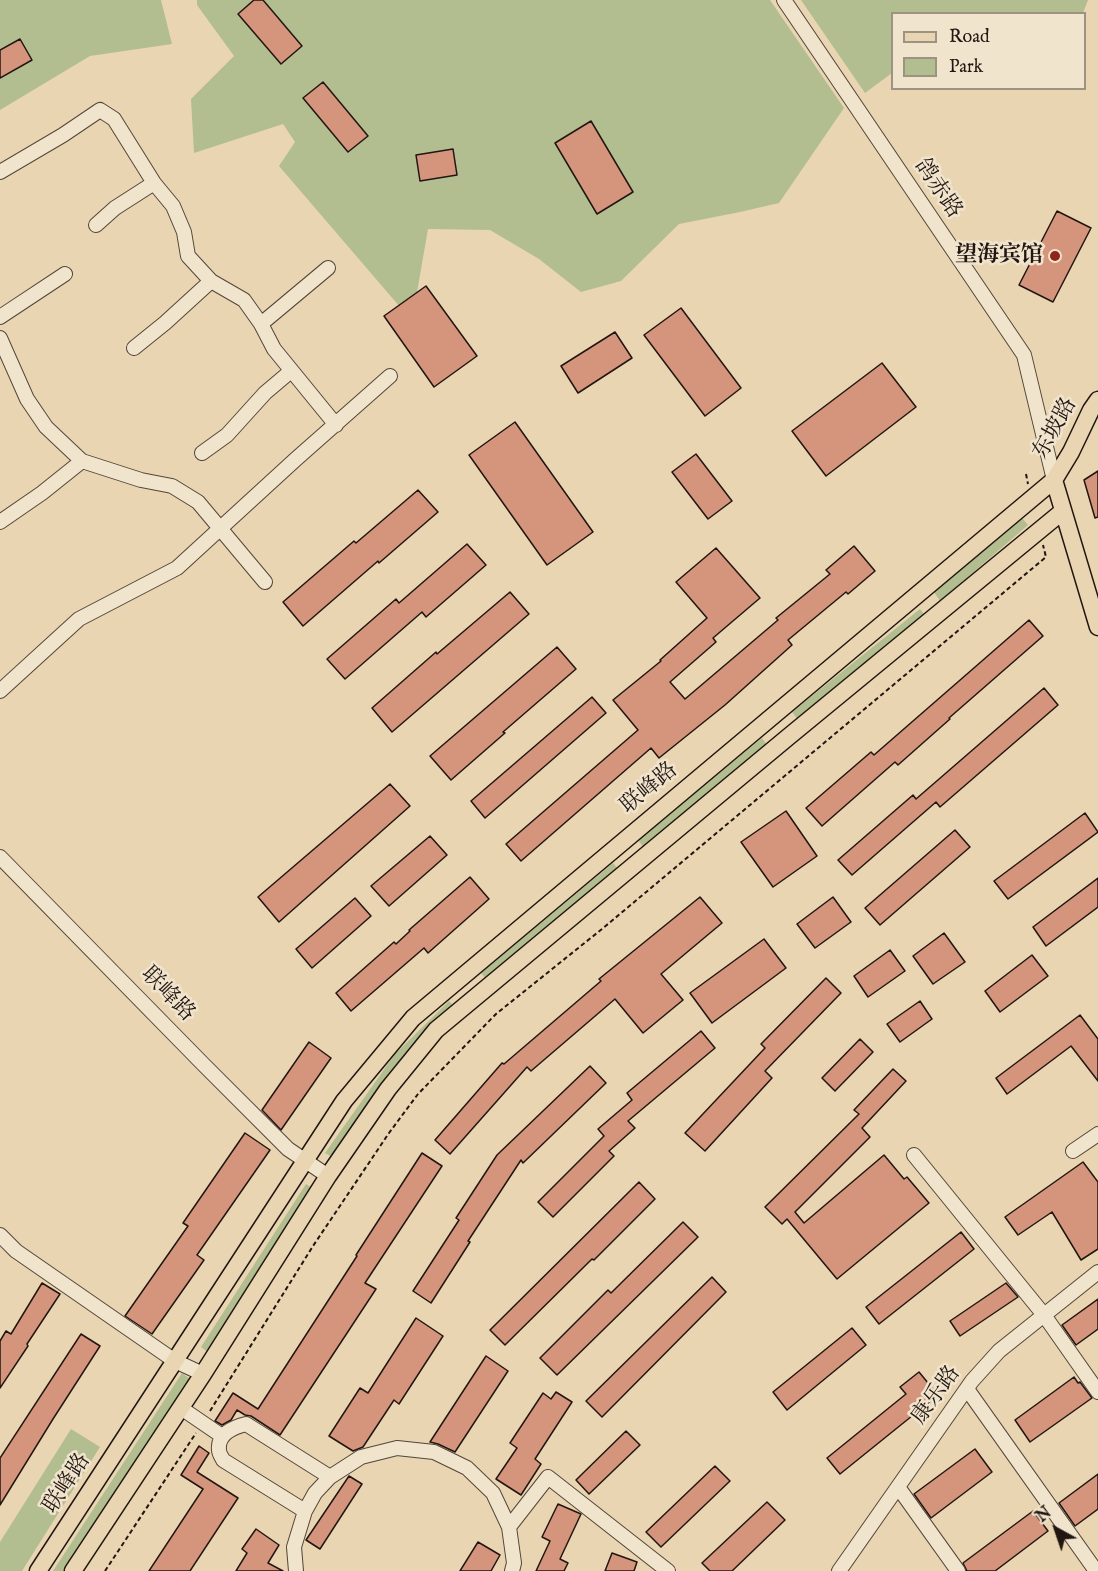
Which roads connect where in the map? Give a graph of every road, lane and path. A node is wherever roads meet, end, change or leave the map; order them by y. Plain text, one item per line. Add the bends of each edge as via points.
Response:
1 (784, 0) edge
2 (0, 172) edge
3 (154, 183) junction
4 (96, 225) dead end
5 (328, 268) dead end
6 (65, 274) dead end
7 (211, 281) junction
8 (0, 317) edge
9 (261, 324) junction
10 (0, 338) edge
11 (134, 348) dead end
12 (291, 371) junction
13 (390, 376) dead end
14 (1098, 400) edge
15 (336, 424) junction
16 (202, 453) dead end
17 (82, 461) junction
18 (1026, 474) dead end
19 (1054, 480) junction
20 (1031, 499) junction
21 (1063, 511) junction
22 (0, 522) edge
23 (220, 529) junction
24 (1040, 530) junction
25 (265, 582) dead end
26 (1098, 627) edge
27 (0, 691) edge
28 (0, 857) edge
29 (1098, 1134) edge
30 (1073, 1151) dead end
31 (914, 1155) dead end
32 (306, 1161) junction
33 (328, 1176) junction
34 (0, 1235) edge
35 (1098, 1272) edge
36 (1044, 1315) junction
37 (175, 1361) junction
38 (203, 1374) junction
39 (967, 1389) junction
40 (1098, 1392) edge
41 (181, 1408) junction
42 (202, 1423) junction
43 (222, 1436) junction
44 (330, 1477) junction
45 (898, 1487) junction
46 (304, 1511) junction
47 (509, 1527) junction
48 (38, 1571) edge
49 (74, 1571) edge
50 (105, 1571) edge
51 (296, 1571) edge
52 (512, 1571) edge
53 (668, 1571) edge
54 (839, 1571) edge
55 (957, 1571) edge
56 (1096, 1571) edge

1 - 19 street, 鸽赤路 via 1024,355
2 - 3 street via 100,110 114,119
3 - 4 street
3 - 7 street via 173,206 184,232 188,256
5 - 9 street
6 - 8 street
7 - 9 street via 244,300
7 - 11 street
9 - 12 street via 273,349
10 - 17 street via 27,399 46,427
12 - 15 street
12 - 16 street via 227,435
13 - 15 street
14 - 19 main road, 东坡路
15 - 23 street
17 - 22 street
17 - 23 street via 172,486 198,502
18 - 20 path
19 - 20 main road, 联峰路
19 - 21 main road
20 - 32 main road, 联峰路 via 413,1018 344,1101
21 - 24 main road
21 - 26 main road
23 - 25 street
23 - 27 street via 177,568 79,619
24 - 33 main road via 436,1030 388,1089
24 - 42 path via 1046,557 496,1014 418,1094 313,1246
28 - 32 street, 联峰路 via 288,1149
29 - 30 street
31 - 36 street
32 - 33 street, 联峰路
32 - 37 main road, 联峰路
33 - 38 main road
34 - 37 street via 16,1251
35 - 36 street, 康乐路
36 - 39 street, 康乐路 via 999,1351
36 - 40 street
37 - 38 street
37 - 48 main road, 联峰路
38 - 41 main road
39 - 45 street, 康乐路
39 - 56 street
41 - 42 street
41 - 49 main road
42 - 43 street
42 - 50 path
43 - 44 street via 235,1426 246,1424
43 - 46 street via 219,1449 223,1460
44 - 46 street
44 - 47 street via 361,1457 388,1450 434,1452 467,1468 487,1487
45 - 54 street, 康乐路
45 - 55 street
46 - 51 street via 294,1547
47 - 52 street
47 - 53 street via 548,1477

